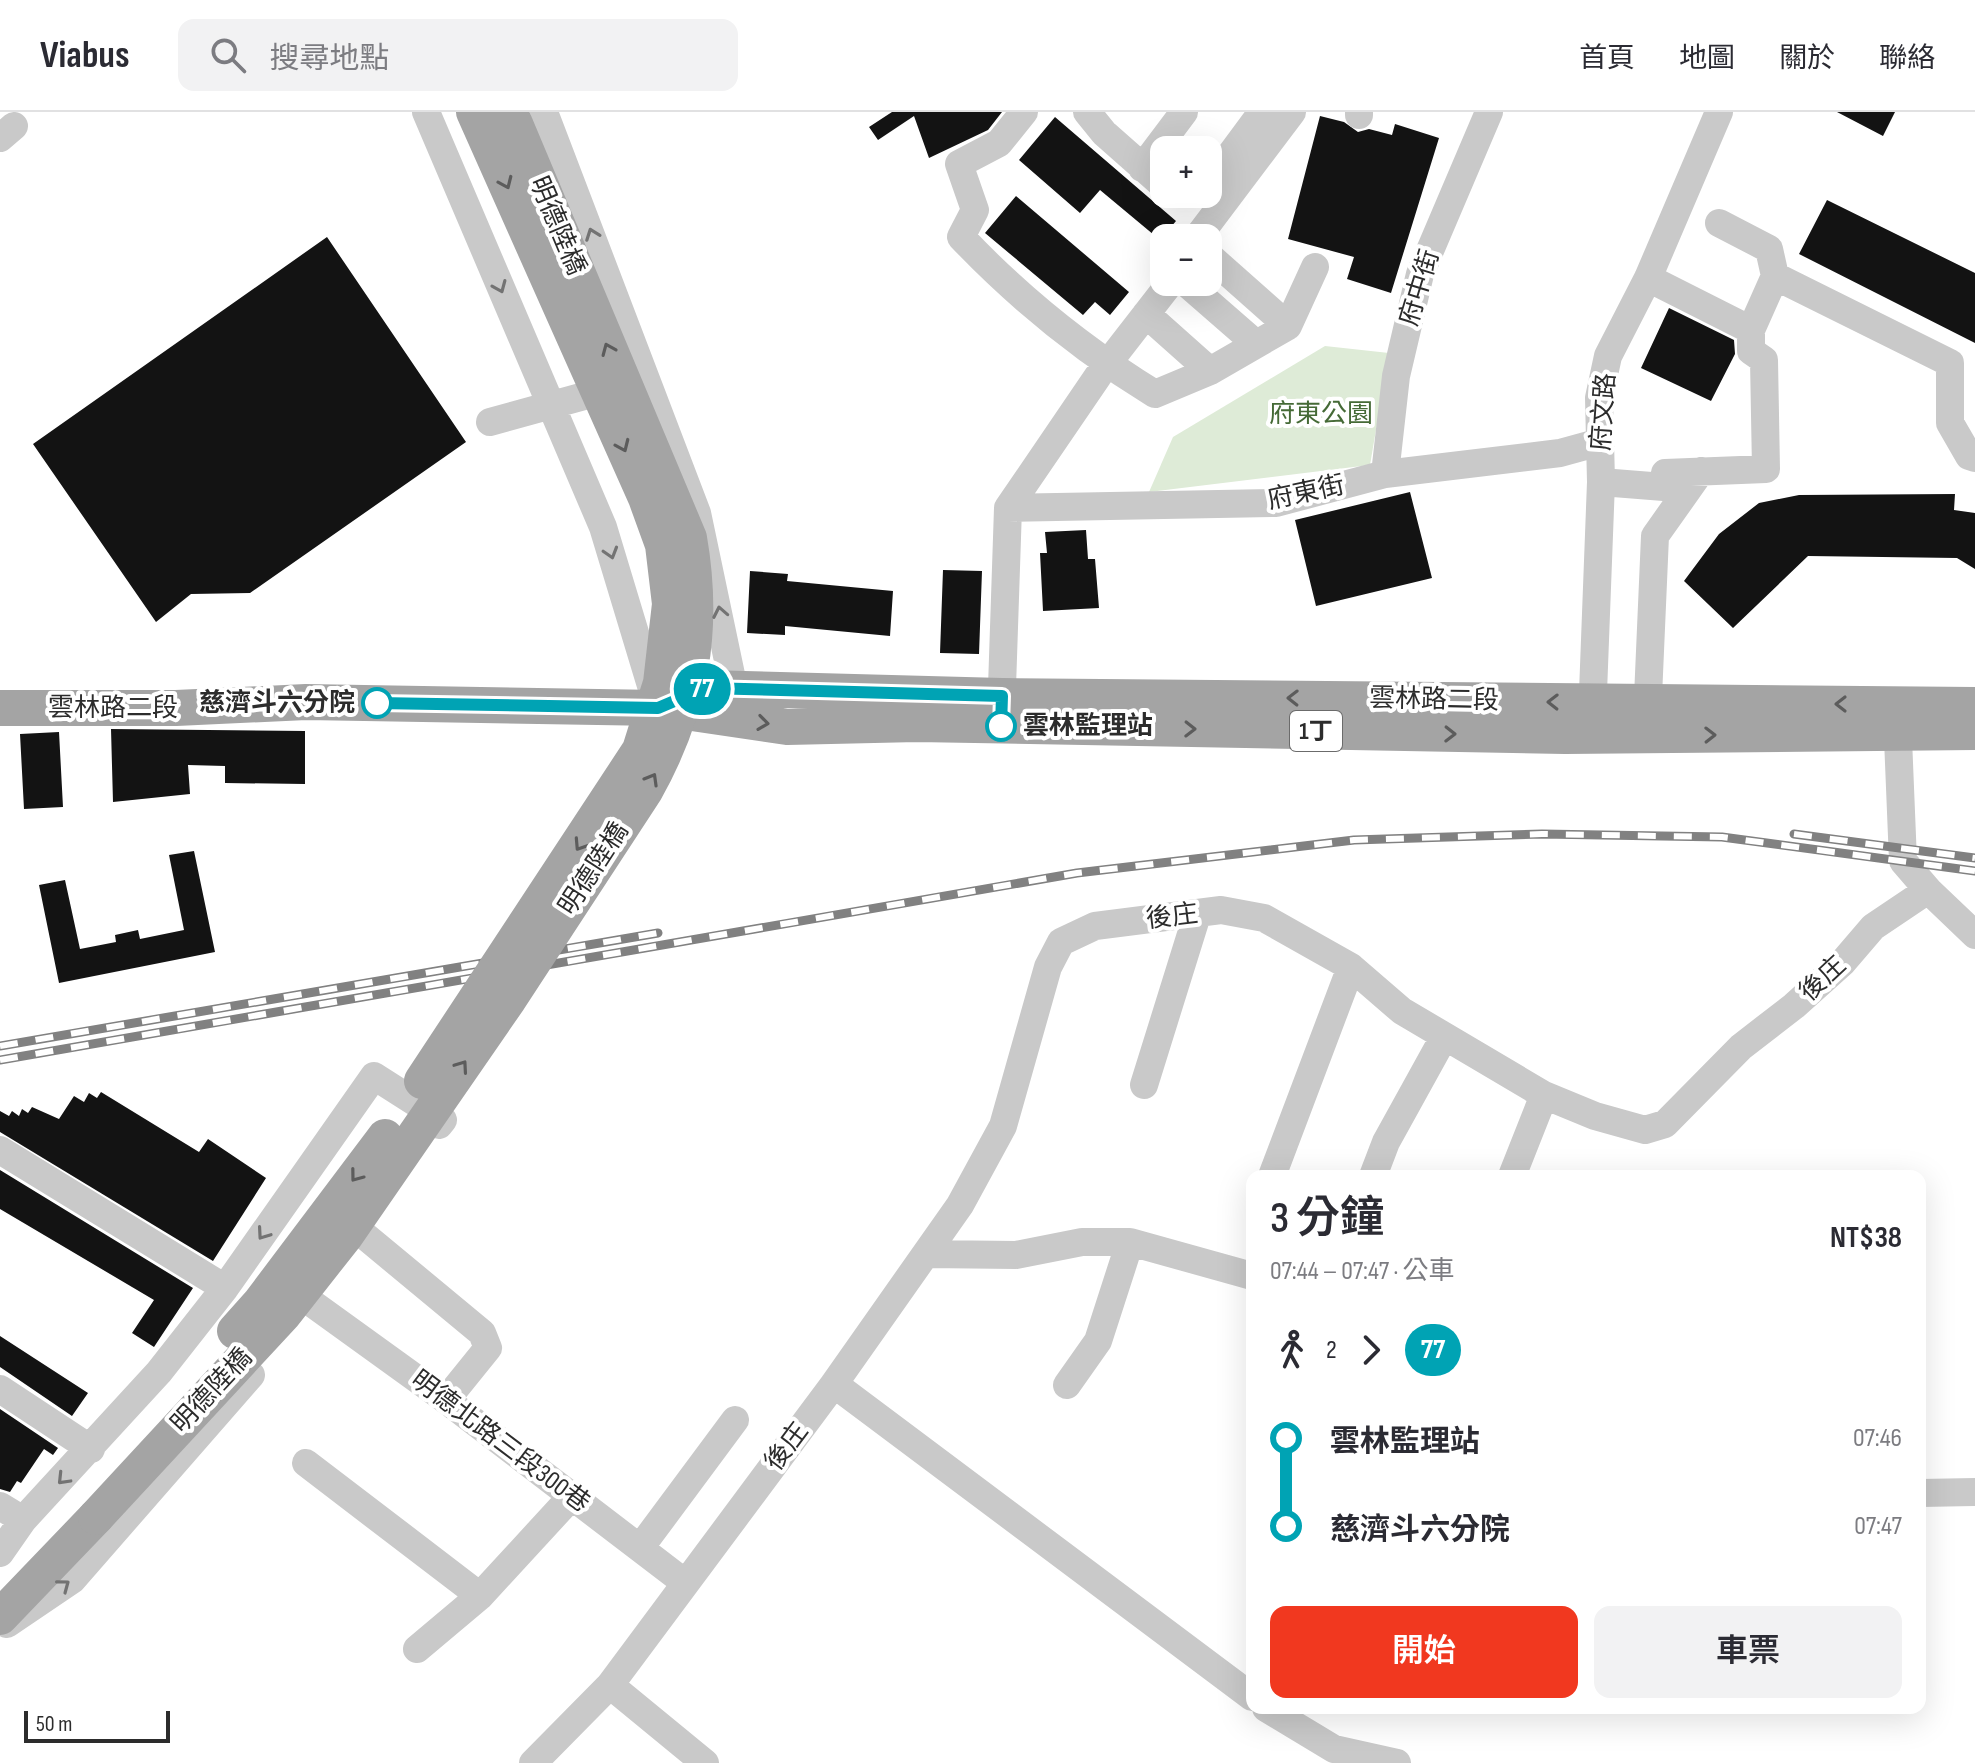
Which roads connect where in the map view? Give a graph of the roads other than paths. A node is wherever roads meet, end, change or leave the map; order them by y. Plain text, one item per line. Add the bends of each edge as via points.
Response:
1 (426, 112) edge
2 (474, 112) edge
3 (510, 112) edge
4 (544, 112) edge
5 (1024, 112) edge
6 (1184, 112) edge
7 (1262, 112) edge
8 (1292, 112) edge
9 (1489, 112) edge
10 (1713, 114) edge
11 (1105, 118) edge
12 (1222, 166) edge
13 (1142, 168) junction
14 (1150, 175) edge
15 (1719, 223) dead end
16 (1208, 224) edge
17 (1222, 267) edge
18 (1315, 267) dead end
19 (1775, 276) junction
20 (1648, 278) junction
21 (1160, 296) edge
22 (1201, 296) edge
23 (1146, 314) junction
24 (1288, 326) junction
25 (1751, 330) junction
26 (1255, 343) junction
27 (1103, 370) junction
28 (1210, 371) junction
29 (646, 379) junction
30 (550, 404) junction
31 (490, 422) dead end
32 (1600, 442) junction
33 (1975, 458) edge
34 (1701, 471) junction
35 (1385, 474) junction
36 (1601, 482) junction
37 (1008, 508) junction
38 (734, 689) junction
39 (1975, 705) edge
40 (0, 708) edge
41 (658, 708) junction
42 (1002, 711) junction
43 (1897, 718) junction
44 (1592, 719) junction
45 (1647, 719) junction
46 (1975, 732) edge
47 (1928, 890) junction
48 (1197, 915) junction
49 (1975, 935) edge
50 (1351, 967) junction
51 (1444, 1037) junction
52 (1144, 1085) dead end
53 (1544, 1095) junction
54 (0, 1150) edge
55 (1274, 1170) edge
56 (1375, 1170) edge
57 (1514, 1170) edge
58 (365, 1236) junction
59 (1130, 1242) junction
60 (927, 1254) junction
61 (1246, 1274) edge
62 (225, 1288) junction
63 (313, 1304) junction
64 (834, 1384) junction
65 (1067, 1385) dead end
66 (0, 1389) edge
67 (446, 1400) junction
68 (735, 1420) dead end
69 (91, 1449) junction
70 (306, 1463) dead end
71 (1975, 1492) edge
72 (1926, 1493) edge
73 (572, 1496) junction
74 (88, 1511) junction
75 (11, 1513) edge
76 (640, 1548) junction
77 (0, 1553) edge
78 (0, 1581) edge
79 (684, 1582) junction
80 (480, 1596) junction
81 (0, 1617) edge
82 (0, 1629) edge
83 (417, 1649) dead end
84 (610, 1685) junction
85 (1246, 1693) edge
86 (1276, 1714) edge
87 (533, 1763) edge
88 (705, 1763) edge
89 (1397, 1763) edge

1 -> 30 street
2 -> 74 main road, 明德陸橋, bridge via 663,545 670,604 661,683 640,750 620,783 380,1145 260,1303
74 -> 3 main road, 明德陸橋, bridge via 283,1315 346,1235 645,791 682,713 697,626 689,538
29 -> 4 street
5 - 27 street via 999,143 959,164 975,210 961,237
6 - 13 street
7 - 12 street
8 - 16 street
9 - 35 street, 府中街 via 1420,274 1396,376
10 - 20 street, 府文路
11 - 13 street
13 - 14 street
15 - 19 street via 1769,249
17 - 24 street
18 - 24 street
19 - 25 street
19 - 33 street via 1950,363 1950,423
20 - 25 street
20 - 32 street, 府文路 via 1608,356 1599,398
21 - 23 street
22 - 26 street
23 - 27 street
23 - 28 street
24 - 26 street
25 - 34 street via 1751,351 1764,360 1766,469
26 - 28 street
27 - 28 street via 1155,394
27 - 37 street
29 - 30 street
38 -> 29 street via 697,513
30 - 31 street
30 -> 41 street via 603,527
32 - 35 street, 府東街 via 1560,453
32 - 36 street, 府文路
34 - 36 street via 1665,473 1664,487
34 - 45 street via 1655,536
35 - 37 street, 府東街 via 1276,503
36 - 44 street, 府文路
37 - 42 street
38 - 41 main road, 雲林路二段 / 1丁 via 705,688
38 - 42 main road, 雲林路二段 / 1丁
39 - 43 main road, 雲林路二段 / 1丁
40 - 41 main road, 雲林路二段 / 1丁 via 306,702
41 -> 42 main road, 雲林路二段 / 1丁 via 787,727
42 - 44 main road, 雲林路二段 / 1丁
43 - 45 main road, 雲林路二段 / 1丁
43 - 46 main road, 雲林路二段 / 1丁
43 - 47 street via 1903,861
44 - 45 main road, 雲林路二段 / 1丁
47 - 49 street
47 - 53 street, 後庄 via 1873,927 1843,962 1741,1047 1665,1124 1645,1130
48 - 50 street, 後庄 via 1221,910 1264,918
48 - 52 street
48 - 60 street, 後庄 via 1095,926 1061,942 1048,967 1003,1126
50 - 51 street, 後庄 via 1402,1011
50 - 55 street
51 - 53 street, 後庄
51 - 56 street
53 - 57 street
54 - 62 street
58 -> 62 street via 443,1120 374,1076
58 - 63 street
58 - 67 street via 482,1333 488,1348
59 - 60 street via 1082,1242 1016,1255
59 - 61 street
59 - 65 street via 1098,1341
60 - 64 street, 後庄
62 - 69 street
63 - 67 street, 明德北路三段300巷
82 -> 63 street via 72,1580
64 - 79 street, 後庄
64 - 85 street
66 - 69 street
67 - 73 street, 明德北路三段300巷
68 - 76 street
69 -> 75 street
70 - 80 street
71 - 72 street
73 - 76 street, 明德北路三段300巷
73 - 80 street
74 - 78 main road
74 - 81 main road
75 - 77 street
76 - 79 street, 明德北路三段300巷
79 - 84 street, 後庄
80 - 83 street
84 - 87 street, 後庄
84 - 88 street
86 - 89 street via 1334,1749

